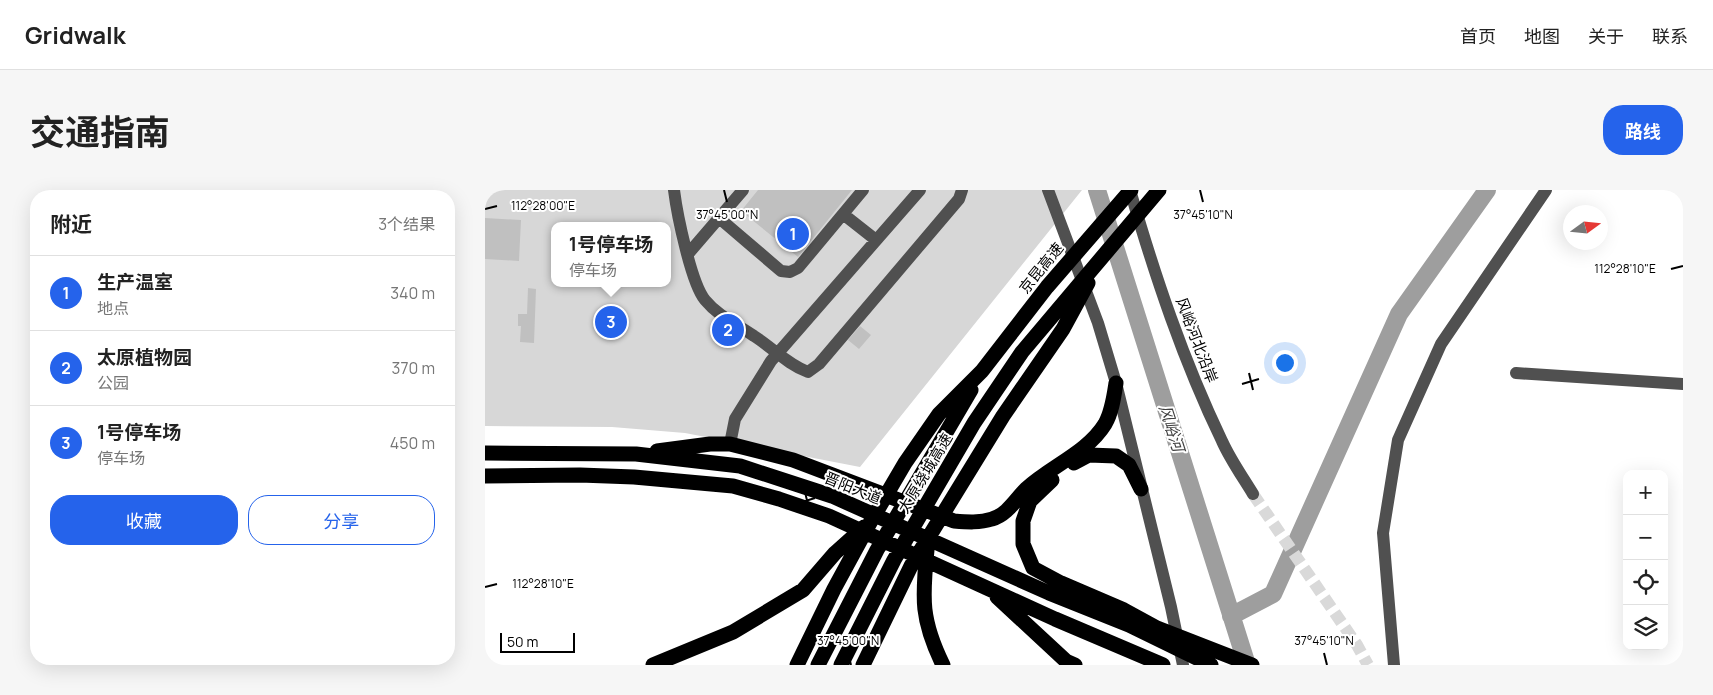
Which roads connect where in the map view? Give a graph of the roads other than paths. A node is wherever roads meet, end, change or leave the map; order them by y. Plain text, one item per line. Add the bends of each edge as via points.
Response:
1 (674, 190) edge
2 (743, 190) edge
3 (863, 190) edge
4 (920, 190) edge
5 (962, 190) edge
6 (1048, 190) edge
7 (1130, 190) edge
8 (1159, 190) edge
9 (1546, 190) edge
10 (843, 214) junction
11 (719, 218) junction
12 (876, 240) junction
13 (688, 254) junction
14 (1102, 258) junction
15 (777, 354) junction
16 (982, 371) junction
17 (1516, 374) dead end
18 (1116, 383) junction
19 (1683, 384) edge
20 (729, 444) junction
21 (485, 453) edge
22 (636, 454) junction
23 (485, 476) edge
24 (1141, 489) junction
25 (1253, 494) tunnel mouth
26 (856, 541) junction
27 (918, 569) junction
28 (987, 588) junction
29 (1093, 635) junction
30 (1160, 635) junction
31 (653, 665) edge
32 (797, 665) edge
33 (819, 665) edge
34 (841, 665) edge
35 (863, 665) edge
36 (943, 665) edge
37 (1075, 665) edge
38 (1142, 665) edge
39 (1163, 665) edge
40 (1183, 665) edge
41 (1211, 665) edge
42 (1252, 665) edge
43 (1394, 665) edge

1 - 13 street
2 - 11 street
3 - 10 street
4 - 12 street
5 - 15 street via 959,199 819,364 808,372
6 - 18 street via 1098,323
7 - 16 highway, 京昆高速 via 1047,287
7 - 25 street, 风峪河北沿岸 via 1155,276 1193,378 1223,443
8 - 14 highway
9 - 43 street via 1441,344 1398,440 1383,533
10 - 11 street via 798,268 790,272 781,271
10 - 12 street
11 - 13 street
12 - 15 street
13 - 15 street via 704,299 727,321 754,335
14 - 27 highway via 1063,329 956,490 928,542
14 - 34 highway, 太原绕城高速 via 1017,360 939,481 894,560
15 - 20 street via 735,419
16 - 26 highway via 939,414
16 - 33 highway, 太原绕城高速 via 877,550
17 - 19 street
18 - 20 highway via 1111,409 1098,434 1026,490 1013,506 994,519 971,523 954,521 793,460
18 - 24 street
20 - 22 highway
21 - 22 highway, 晋阳大道
22 - 30 highway, 晋阳大道 via 740,466 832,496 1049,592
23 - 28 highway via 580,475 733,486 829,516
24 - 30 highway via 1129,465 1116,456 1089,455 1071,465 1030,501 1023,521 1023,544 1033,568 1124,610
24 - 40 street
26 - 31 highway via 835,553 803,590 755,621
26 - 32 highway
27 - 35 highway
27 - 36 highway via 927,625
28 - 29 highway
28 - 37 highway via 1066,661
29 - 38 highway
29 - 39 highway
30 - 41 highway, 晋阳大道
30 - 42 highway

